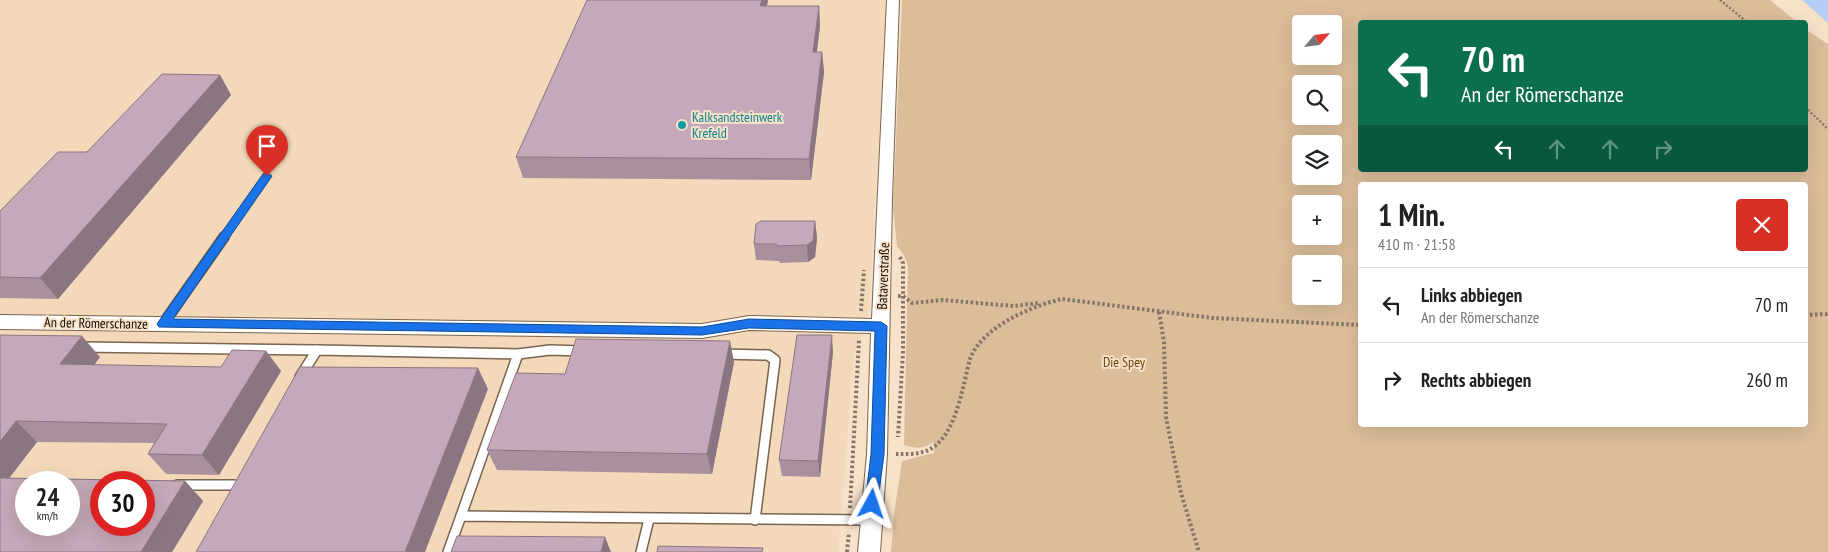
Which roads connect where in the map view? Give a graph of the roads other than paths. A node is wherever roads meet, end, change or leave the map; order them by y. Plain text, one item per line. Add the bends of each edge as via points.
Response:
1 (893, 0) edge
2 (267, 176) dead end
3 (0, 322) edge
4 (163, 324) junction
5 (881, 326) junction
6 (68, 347) edge
7 (317, 350) junction
8 (590, 351) edge
9 (518, 354) junction
10 (708, 354) edge
11 (296, 384) edge
12 (162, 484) edge
13 (235, 485) edge
14 (461, 516) junction
15 (649, 519) junction
16 (755, 520) junction
17 (871, 520) junction
18 (448, 552) edge
19 (641, 552) edge
20 (869, 552) edge

1 - 5 street, Bataverstraße
2 - 4 lane
3 - 4 street, An der Römerschanze
4 - 5 street, An der Römerschanze via 702,331 749,323
5 - 17 street, Bataverstraße via 877,454
6 - 7 lane
7 - 9 lane
7 - 11 lane
8 - 9 lane via 550,350
9 - 14 lane
10 - 16 lane via 768,355 775,360
12 - 13 lane
14 - 15 lane
14 - 18 lane
15 - 16 lane
15 - 19 lane
16 - 17 lane
17 - 20 street, Bataverstraße

